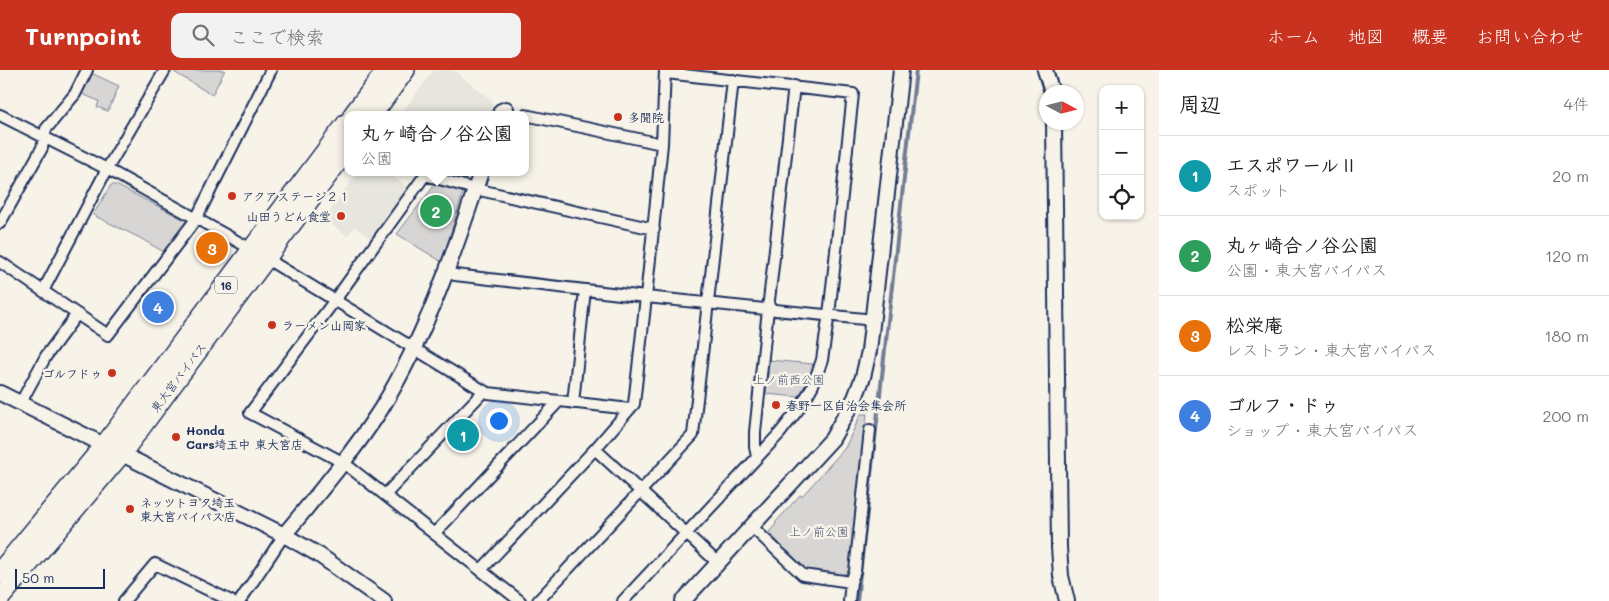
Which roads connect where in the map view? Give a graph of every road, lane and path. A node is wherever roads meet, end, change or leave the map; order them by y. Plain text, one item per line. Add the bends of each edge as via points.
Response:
1 (87, 70) edge
2 (165, 70) edge
3 (270, 70) edge
4 (387, 70) edge
5 (405, 70) edge
6 (901, 70) edge
7 (1045, 70) edge
8 (666, 72) edge
9 (730, 77) edge
10 (1050, 85) edge
11 (794, 86) junction
12 (357, 111) edge
13 (375, 111) edge
14 (505, 111) edge
15 (516, 111) edge
16 (0, 115) edge
17 (529, 116) edge
18 (344, 128) edge
19 (1054, 130) edge
20 (44, 138) junction
21 (662, 144) junction
22 (344, 153) edge
23 (108, 169) junction
24 (423, 176) edge
25 (428, 176) edge
26 (480, 176) edge
27 (475, 189) junction
28 (196, 219) junction
29 (0, 222) edge
30 (654, 229) junction
31 (260, 254) junction
32 (0, 262) edge
33 (447, 272) junction
34 (585, 290) junction
35 (43, 291) junction
36 (646, 297) junction
37 (335, 300) junction
38 (708, 303) junction
39 (768, 309) junction
40 (77, 314) junction
41 (829, 316) junction
42 (874, 320) junction
43 (414, 348) junction
44 (484, 391) junction
45 (0, 393) edge
46 (559, 400) junction
47 (573, 402) junction
48 (20, 404) junction
49 (630, 409) junction
50 (870, 430) dead end
51 (594, 449) junction
52 (112, 450) junction
53 (757, 456) junction
54 (344, 463) junction
55 (642, 491) junction
56 (385, 495) junction
57 (752, 527) junction
58 (435, 533) junction
59 (688, 533) junction
60 (284, 535) junction
61 (718, 563) junction
62 (481, 570) junction
63 (0, 572) edge
64 (851, 582) junction
65 (0, 598) edge
66 (124, 601) edge
67 (231, 601) edge
68 (240, 601) edge
69 (384, 601) edge
70 (520, 601) edge
71 (538, 601) edge
72 (623, 601) edge
73 (683, 601) edge
74 (849, 601) edge
75 (1067, 601) edge

1 - 20 street via 75,94 46,129
2 - 23 street
3 - 28 street
4 - 12 highway
5 - 13 highway
6 - 42 street
7 - 10 street
8 - 9 street
8 - 21 street
9 - 11 street
9 - 38 street
11 - 39 street
11 - 41 street via 853,94
14 - 15 street via 510,108
16 - 20 street
17 - 21 street
18 - 31 highway, 東大宮バイパス / 16
19 - 75 street via 1059,546
20 - 23 street
20 - 29 street via 42,148
21 - 30 street
22 - 31 highway, 東大宮バイパス / 16
23 - 28 street
23 - 35 street
24 - 37 street
25 - 27 street
26 - 27 street
27 - 30 street
27 - 33 street
28 - 31 street
28 - 40 street via 108,335
30 - 36 street
31 - 37 street
31 - 52 highway, 東大宮バイパス / 16
32 - 35 street
33 - 34 street
33 - 43 street
34 - 36 street
34 - 47 street
35 - 40 street
36 - 38 street
36 - 49 street via 634,404
37 - 43 street
37 - 54 street via 250,413
38 - 39 street
38 - 55 street via 694,435
39 - 41 street
39 - 53 street via 755,432
40 - 48 street via 46,356
41 - 42 street
41 - 53 street via 822,360 813,385 780,433
42 - 57 street via 863,377 844,420 814,460
43 - 44 street
43 - 54 street via 381,408
44 - 46 street
44 - 56 street
45 - 48 street
46 - 47 street
46 - 58 street
47 - 49 street
48 - 52 street
49 - 51 street
50 - 64 street via 855,571
51 - 55 street
51 - 62 street
52 - 60 street
52 - 63 highway, 東大宮バイパス / 16
52 - 65 highway, 東大宮バイパス / 16
53 - 59 street
54 - 56 street
54 - 60 street
55 - 59 street
55 - 71 street
56 - 58 street
57 - 61 street
57 - 64 street via 803,574
58 - 62 street
59 - 61 street
59 - 72 street
60 - 68 street
60 - 69 street via 319,555
61 - 73 street
62 - 70 street
64 - 74 street
66 - 67 street via 155,564

